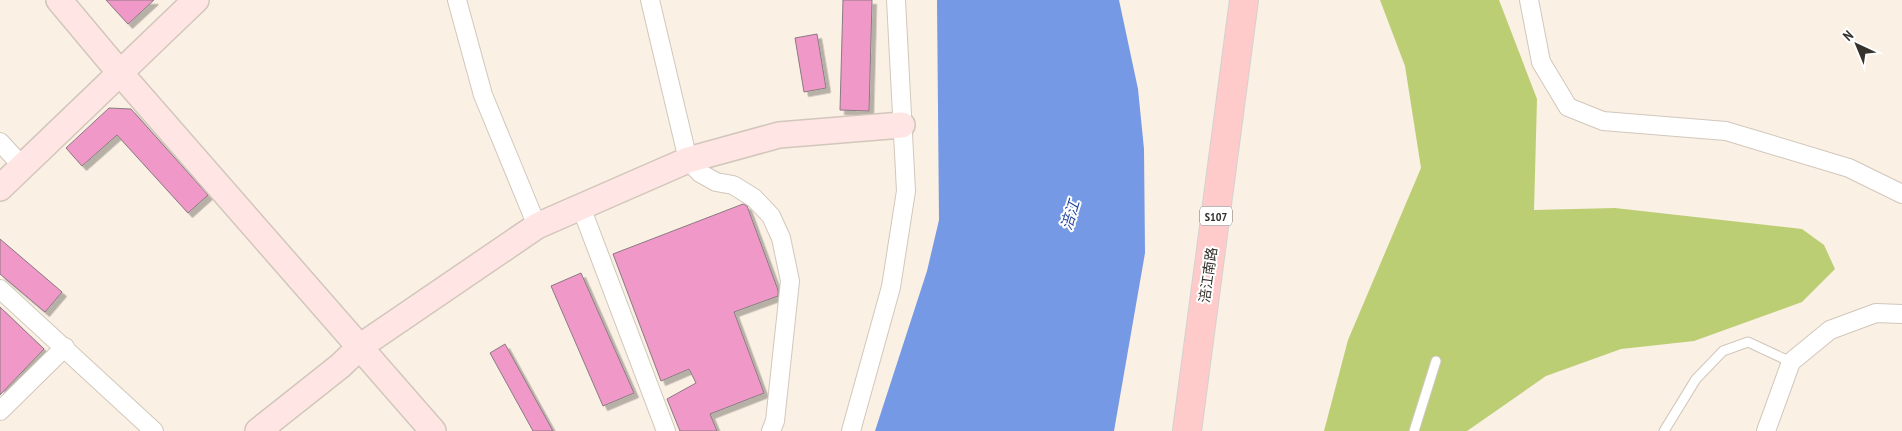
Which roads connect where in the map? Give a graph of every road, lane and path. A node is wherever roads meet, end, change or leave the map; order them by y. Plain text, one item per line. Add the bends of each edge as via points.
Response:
1 (59, 0) edge
2 (196, 0) edge
3 (457, 0) edge
4 (650, 0) edge
5 (896, 0) edge
6 (1244, 0) edge
7 (1529, 0) edge
8 (121, 74) junction
9 (902, 125) junction
10 (0, 142) edge
11 (688, 160) junction
12 (22, 168) junction
13 (0, 188) edge
14 (1902, 194) edge
15 (581, 207) junction
16 (537, 226) junction
17 (0, 289) edge
18 (1902, 314) edge
19 (361, 346) junction
20 (65, 347) junction
21 (1436, 361) dead end
22 (1791, 362) junction
23 (0, 411) edge
24 (154, 431) edge
25 (258, 431) edge
26 (433, 431) edge
27 (666, 431) edge
28 (771, 431) edge
29 (850, 431) edge
30 (1187, 431) edge
31 (1414, 431) edge
32 (1664, 431) edge
33 (1766, 431) edge

1 - 8 street
2 - 8 street
3 - 16 street via 483,95
4 - 11 street
5 - 9 street
6 - 30 main road, 涪江南路 / S107
7 - 14 street via 1541,62 1568,106 1603,121 1726,131 1849,168
8 - 12 street
8 - 19 street
9 - 11 street via 779,135
9 - 29 street via 906,191 891,287
10 - 12 street
11 - 15 street
11 - 28 street via 700,173 716,182 733,185 754,198 771,216 781,238 790,281 775,420
12 - 13 street
15 - 16 street
15 - 27 street
16 - 19 street
17 - 20 street
18 - 22 street via 1876,314 1830,330
19 - 25 street
19 - 26 street
20 - 23 street
20 - 24 street
21 - 31 lane
22 - 32 lane via 1748,342 1723,351 1696,378
22 - 33 street

